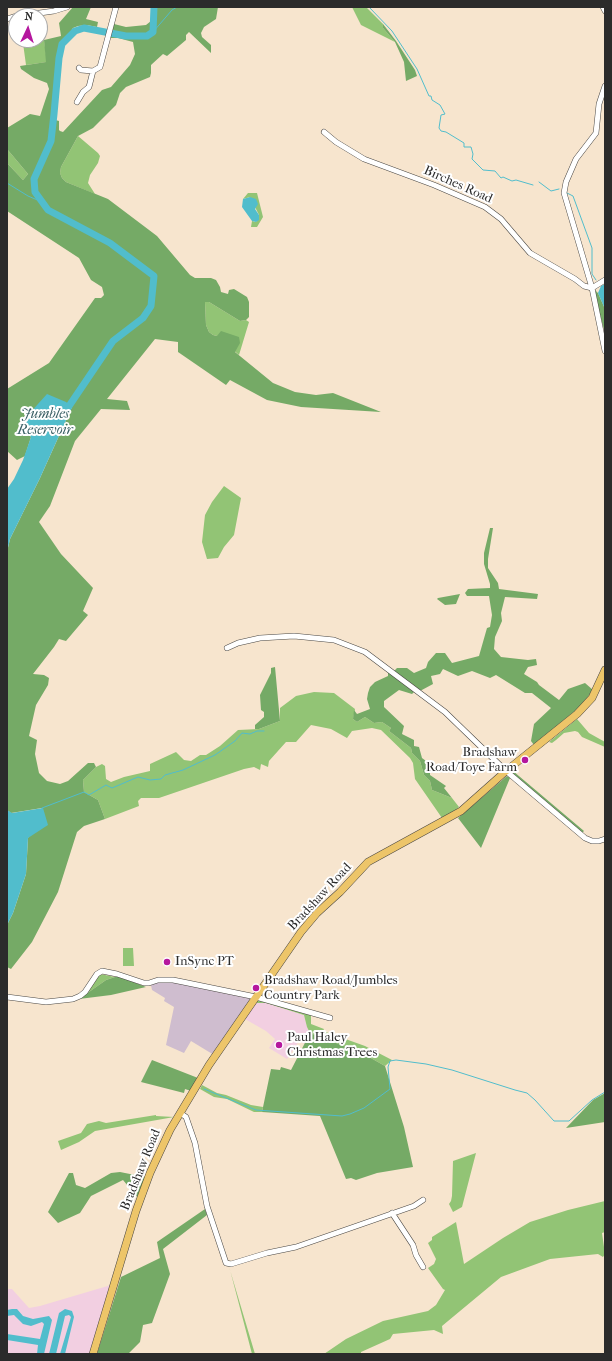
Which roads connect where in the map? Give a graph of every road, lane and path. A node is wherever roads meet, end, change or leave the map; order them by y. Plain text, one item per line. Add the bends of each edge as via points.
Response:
1 (67, 7) edge
2 (116, 7) edge
3 (604, 7) edge
4 (605, 11) edge
5 (48, 12) edge
6 (79, 68) dead end
7 (94, 70) junction
8 (605, 86) edge
9 (77, 102) dead end
10 (324, 132) dead end
11 (605, 280) edge
12 (592, 288) junction
13 (605, 351) edge
14 (227, 648) dead end
15 (605, 670) edge
16 (506, 771) junction
17 (605, 839) edge
18 (7, 997) edge
19 (256, 997) junction
20 (330, 1018) dead end
21 (180, 1113) junction
22 (423, 1200) dead end
23 (392, 1213) junction
24 (423, 1267) dead end
25 (93, 1354) edge

1 - 5 street
2 - 7 street via 100,67
3 - 4 street
6 - 7 street
7 - 9 street via 89,88
8 - 12 street via 596,133 576,159 564,190
10 - 12 street, Birches Road via 364,159 484,207 501,219 530,253 584,286
11 - 12 street
12 - 13 street
14 - 16 street via 260,638 294,636 334,640 365,652 446,712
15 - 16 main road, Bradshaw Road via 595,692 583,709
16 - 17 street via 585,838 592,841
16 - 19 main road, Bradshaw Road via 461,811 368,862 309,922
18 - 19 street via 46,1002 73,999 85,992 102,971 144,983 173,980
19 - 20 street
19 - 21 main road, Bradshaw Road
21 - 23 street via 186,1117 195,1143 207,1206 226,1262 231,1264 288,1249
21 - 25 main road, Bradshaw Road via 150,1173 136,1211
22 - 23 street via 414,1206
23 - 24 street via 413,1245

